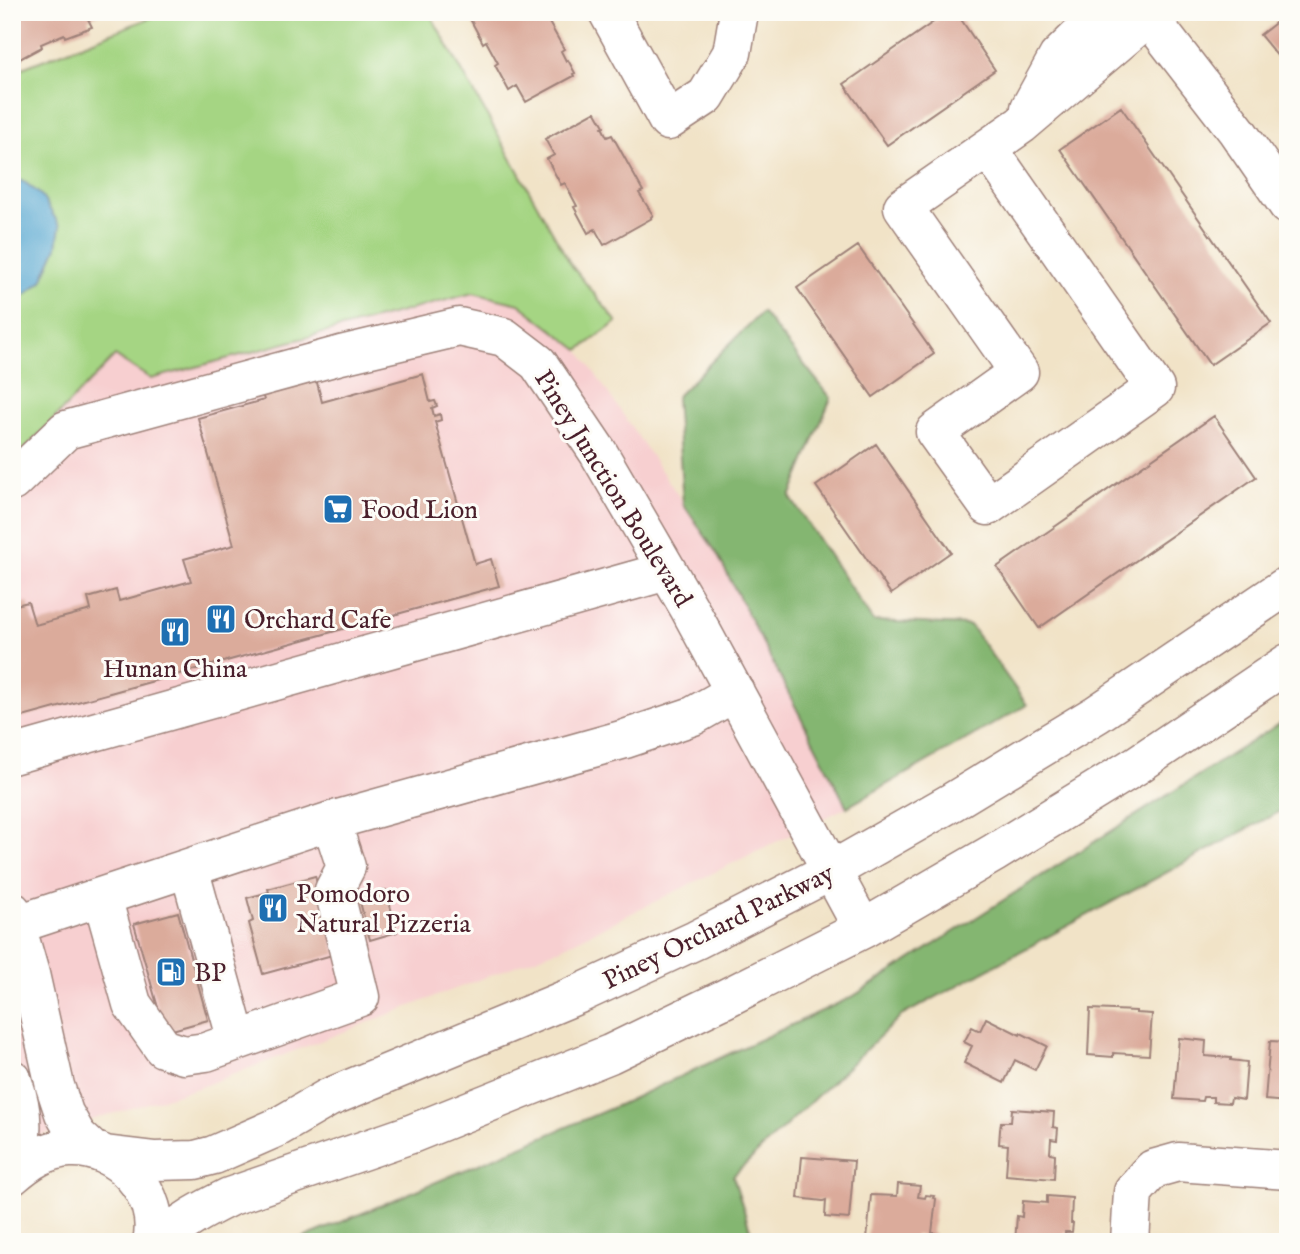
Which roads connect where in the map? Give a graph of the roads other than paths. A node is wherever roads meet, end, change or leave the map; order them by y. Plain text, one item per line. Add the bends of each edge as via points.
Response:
1 (608, 12) edge
2 (739, 12) edge
3 (1104, 12) edge
4 (1150, 14) edge
5 (1021, 125) junction
6 (988, 148) junction
7 (1288, 205) edge
8 (12, 482) edge
9 (667, 571) junction
10 (1288, 585) edge
11 (1288, 663) edge
12 (735, 692) junction
13 (12, 755) edge
14 (331, 821) junction
15 (189, 868) junction
16 (831, 871) junction
17 (102, 897) junction
18 (14, 921) edge
19 (863, 929) junction
20 (237, 1041) junction
21 (12, 1079) edge
22 (99, 1152) junction
23 (1288, 1170) edge
24 (12, 1176) edge
25 (152, 1242) edge
26 (161, 1242) edge
27 (1130, 1242) edge

1 - 2 street via 668,121 706,96 732,53
3 - 5 street via 1058,57
4 - 5 street
4 - 7 street
5 - 6 street
6 - 6 street via 904,208 1019,372 935,432 988,506 1156,388
8 - 9 street, Piney Junction Boulevard via 66,430 459,327 504,337 538,363 598,452
9 - 12 street, Piney Junction Boulevard
9 - 13 street
10 - 16 street, Piney Orchard Parkway via 1097,713
11 - 19 street via 1125,773
12 - 14 street via 693,716 625,739
12 - 16 street, Piney Junction Boulevard
14 - 15 street
14 - 20 street via 346,867 334,890 360,997
15 - 17 street
15 - 20 street
16 - 19 street, Piney Junction Boulevard
16 - 22 street, Piney Orchard Parkway via 579,995 328,1098 278,1127 214,1155 155,1161
17 - 18 street
17 - 20 street via 132,1004 163,1048 184,1055
18 - 22 street via 64,1113 77,1136
19 - 26 street via 610,1054 411,1134 229,1197 206,1208
21 - 24 street via 19,1097 22,1133
22 - 24 street, Piney Orchard Parkway via 70,1148 49,1152
22 - 25 street via 126,1168 142,1187 152,1210
23 - 27 street via 1178,1162 1153,1169 1133,1192

